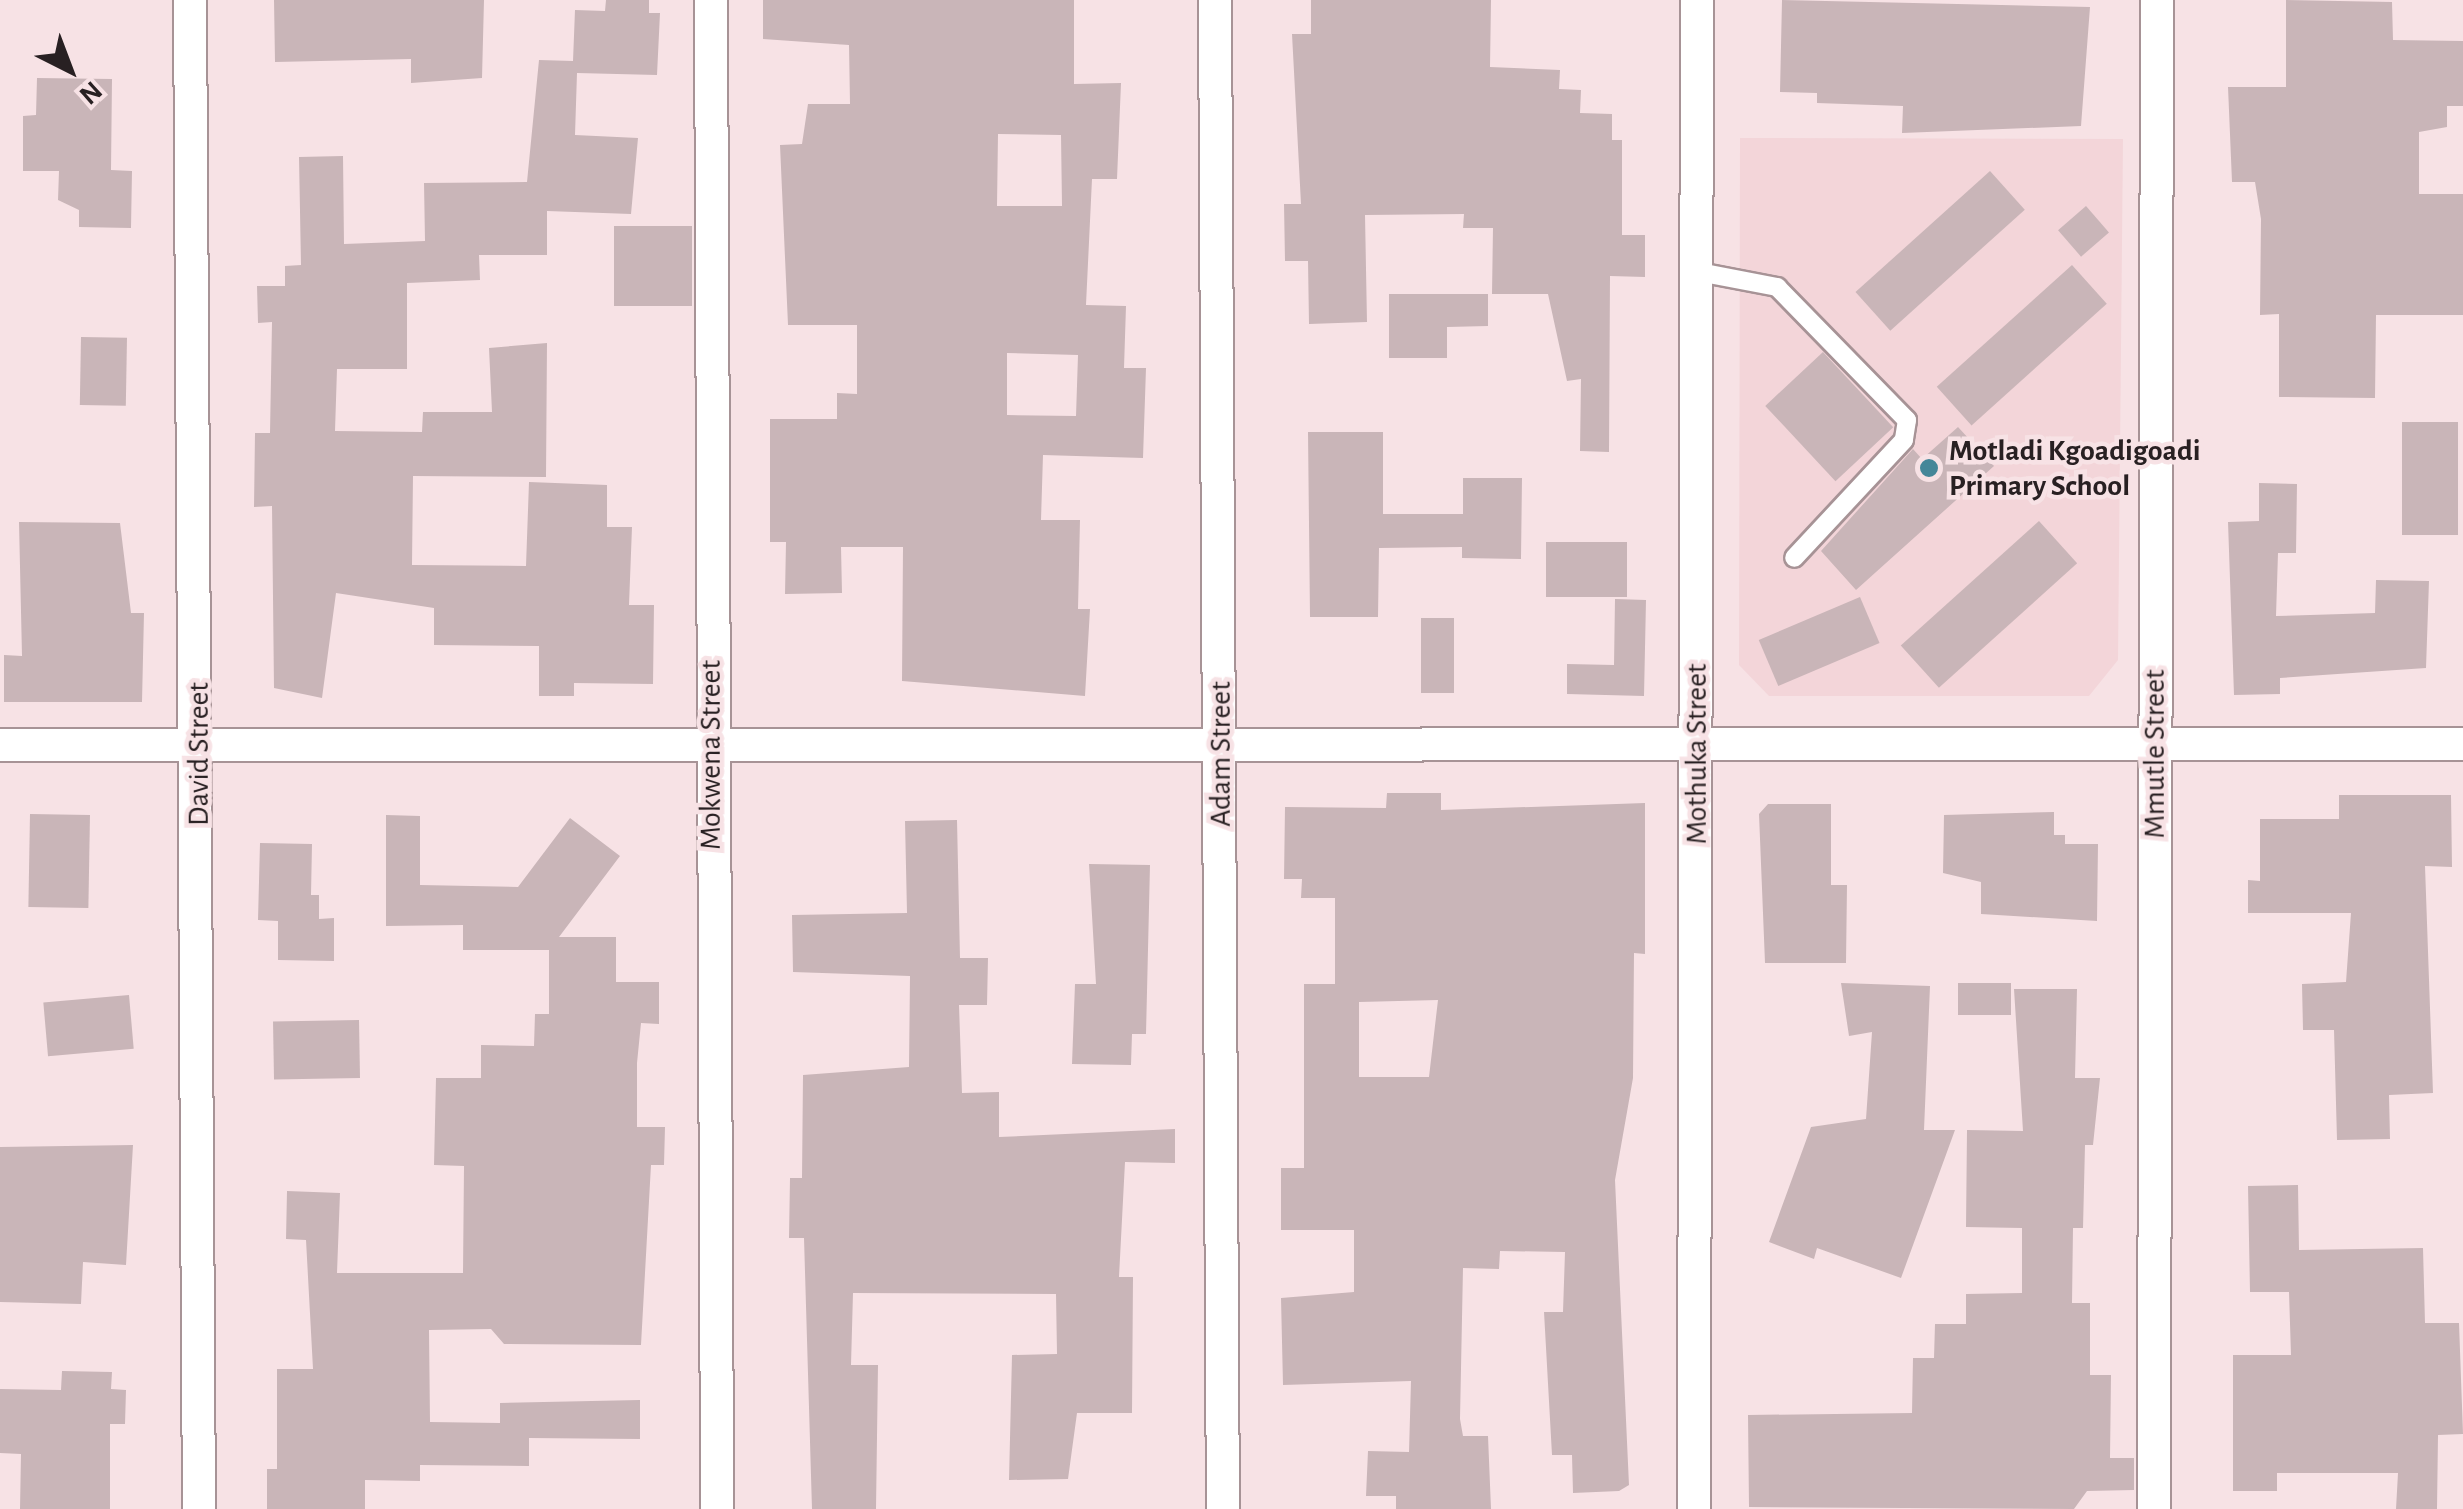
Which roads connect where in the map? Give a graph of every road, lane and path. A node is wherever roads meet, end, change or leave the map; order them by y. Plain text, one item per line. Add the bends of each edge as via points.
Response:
1 (190, 0) edge
2 (711, 0) edge
3 (1215, 0) edge
4 (1697, 0) edge
5 (2157, 0) edge
6 (1694, 272) junction
7 (1794, 558) dead end
8 (710, 741) junction
9 (1221, 742) junction
10 (2463, 744) edge
11 (200, 745) junction
12 (0, 746) edge
13 (1698, 747) junction
14 (2155, 747) junction
15 (199, 1509) edge
16 (718, 1509) edge
17 (1222, 1509) edge
18 (1694, 1509) edge
19 (2154, 1509) edge

1 - 11 street, David Street
2 - 8 street, Mokwena Street
3 - 9 street, Adam Street
4 - 6 street, Mothuka Street
5 - 14 street, Mmutle Street
6 - 7 lane via 1777,286 1907,420 1904,440
6 - 13 street, Mothuka Street
8 - 9 street
8 - 11 street
8 - 16 street, Mokwena Street
9 - 13 street
9 - 17 street, Adam Street
10 - 14 street
11 - 12 street
11 - 15 street, David Street
13 - 14 street
13 - 18 street, Mothuka Street
14 - 19 street, Mmutle Street

